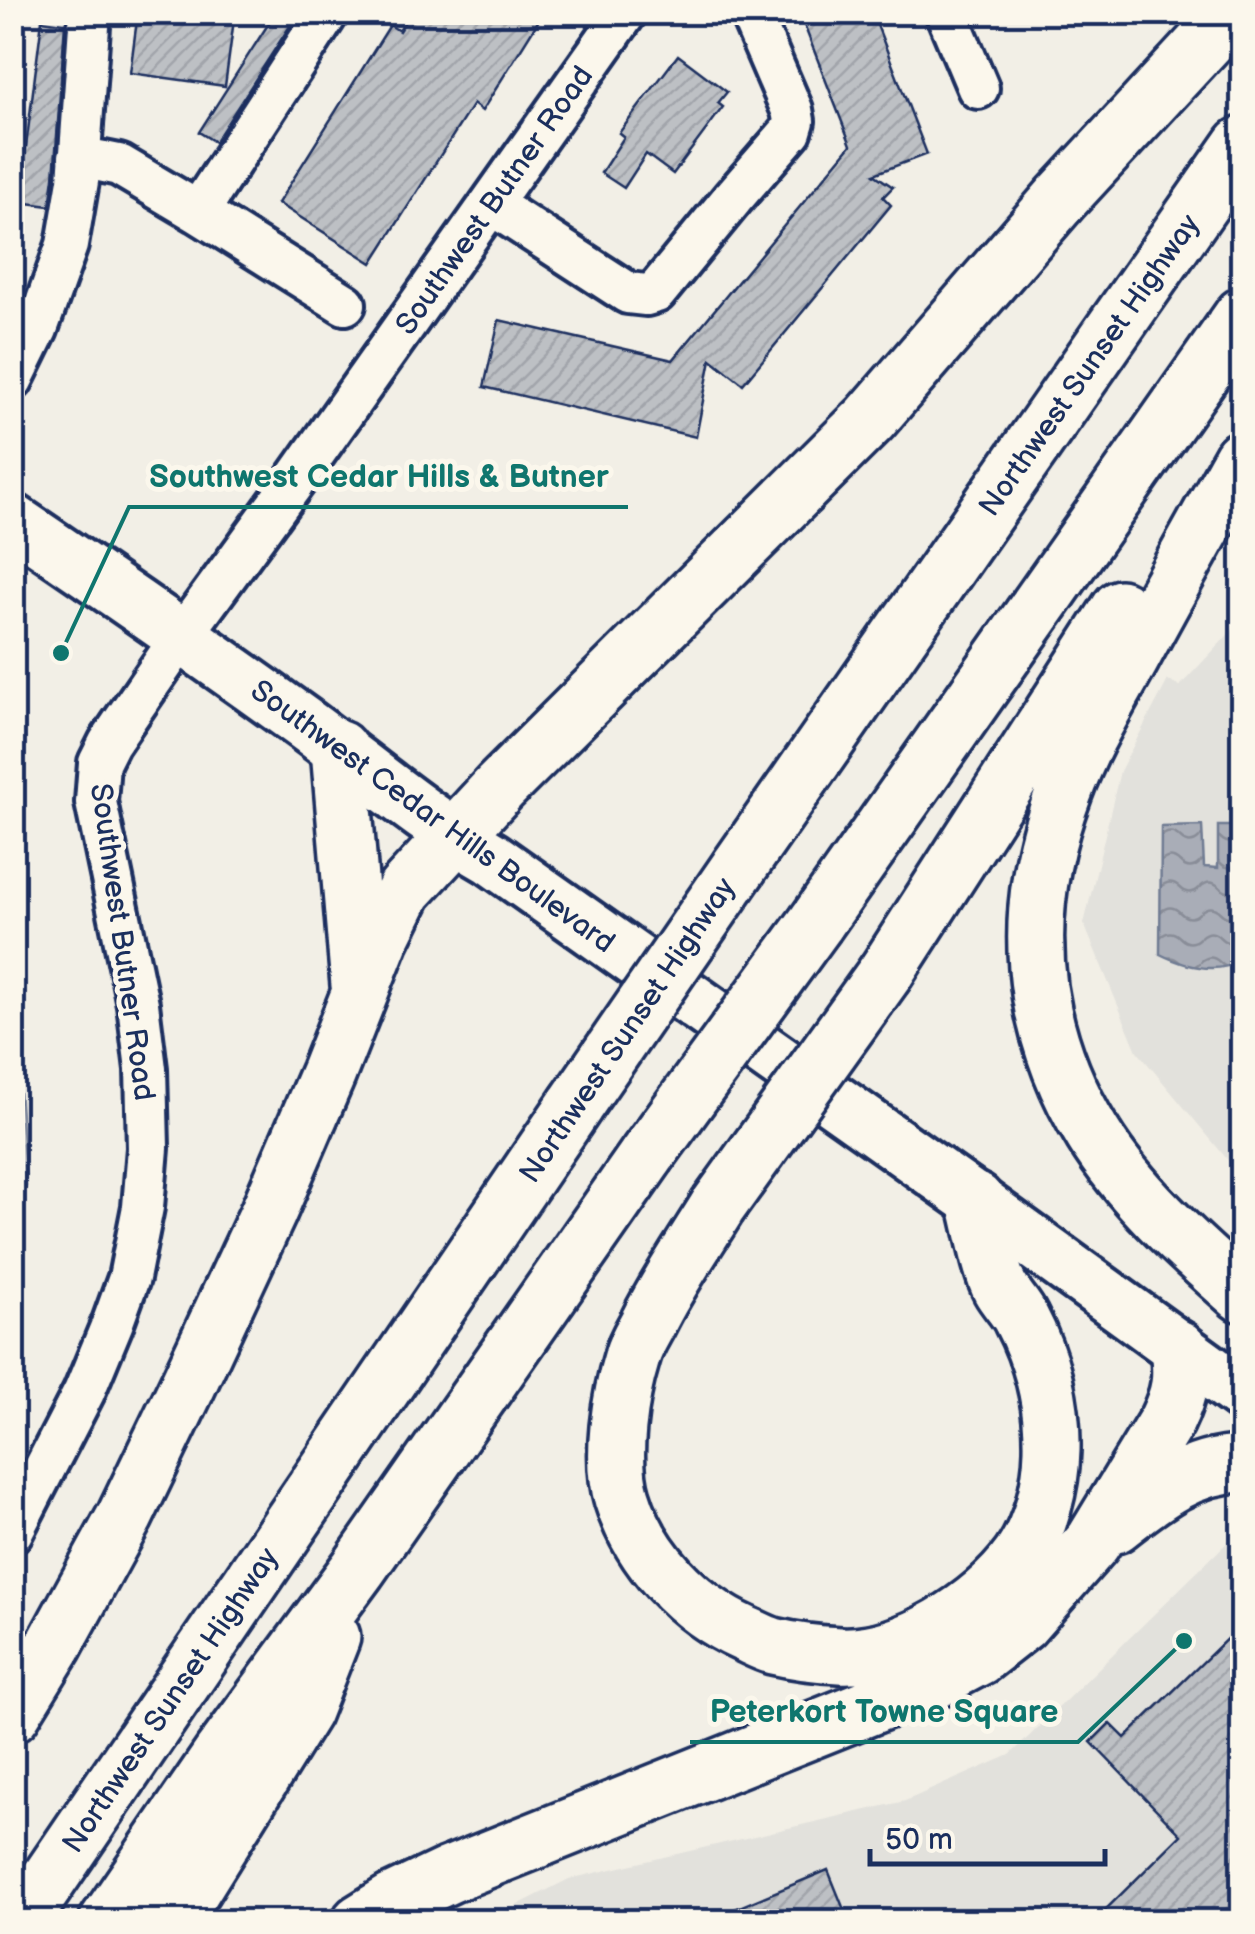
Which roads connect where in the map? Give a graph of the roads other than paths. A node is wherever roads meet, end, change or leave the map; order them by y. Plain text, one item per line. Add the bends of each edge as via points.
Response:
1 (90, 12) edge
2 (328, 12) edge
3 (626, 12) edge
4 (750, 12) edge
5 (946, 12) edge
6 (1233, 12) edge
7 (978, 88) dead end
8 (1242, 145) edge
9 (79, 157) junction
10 (490, 204) junction
11 (198, 212) junction
12 (344, 304) dead end
13 (1242, 316) edge
14 (12, 380) edge
15 (1242, 456) edge
16 (12, 520) edge
17 (182, 636) junction
18 (338, 749) junction
19 (454, 837) junction
20 (360, 992) junction
21 (976, 1201) junction
22 (1242, 1294) edge
23 (1178, 1348) junction
24 (1242, 1394) edge
25 (1242, 1464) edge
26 (12, 1532) edge
27 (1093, 1542) junction
28 (358, 1570) junction
29 (12, 1714) edge
30 (20, 1922) edge
31 (107, 1922) edge
32 (172, 1922) edge
33 (360, 1922) edge

1 - 9 street
2 - 11 street
3 - 10 street, Southwest Butner Road
4 - 10 street via 794,122 656,292 628,293
5 - 7 street
6 - 19 highway via 870,419
8 - 30 highway, Northwest Sunset Highway, bridge via 576,1104
9 - 11 street via 118,165
9 - 14 street via 66,245
10 - 17 street, Southwest Butner Road
11 - 12 street
13 - 28 highway, bridge
15 - 21 highway, bridge via 1172,528 886,972 718,1206 633,1352 620,1405 621,1497 642,1543 673,1585 719,1622 771,1645 843,1655 880,1650 963,1613 1020,1556 1046,1495 1052,1418 1039,1358 998,1286
15 - 22 highway via 1064,790 1035,914 1036,974 1050,1044 1094,1136 1174,1233
16 - 17 main road, Southwest Cedar Hills Boulevard
17 - 18 main road, Southwest Cedar Hills Boulevard
17 - 26 street, Southwest Butner Road via 110,743 97,775 96,802 146,1069 148,1148 138,1234 124,1293 84,1392
18 - 19 main road, Southwest Cedar Hills Boulevard
18 - 20 highway
19 - 20 highway via 405,890
19 - 21 main road, Southwest Cedar Hills Boulevard
20 - 29 highway via 268,1212 133,1499
21 - 23 main road, Southwest Cedar Hills Boulevard
23 - 24 main road, Southwest Cedar Hills Boulevard
23 - 27 highway via 1177,1399
25 - 27 highway via 1213,1466 1172,1484
27 - 33 highway via 1021,1624 932,1682 449,1875
28 - 31 highway
28 - 32 highway via 304,1710

